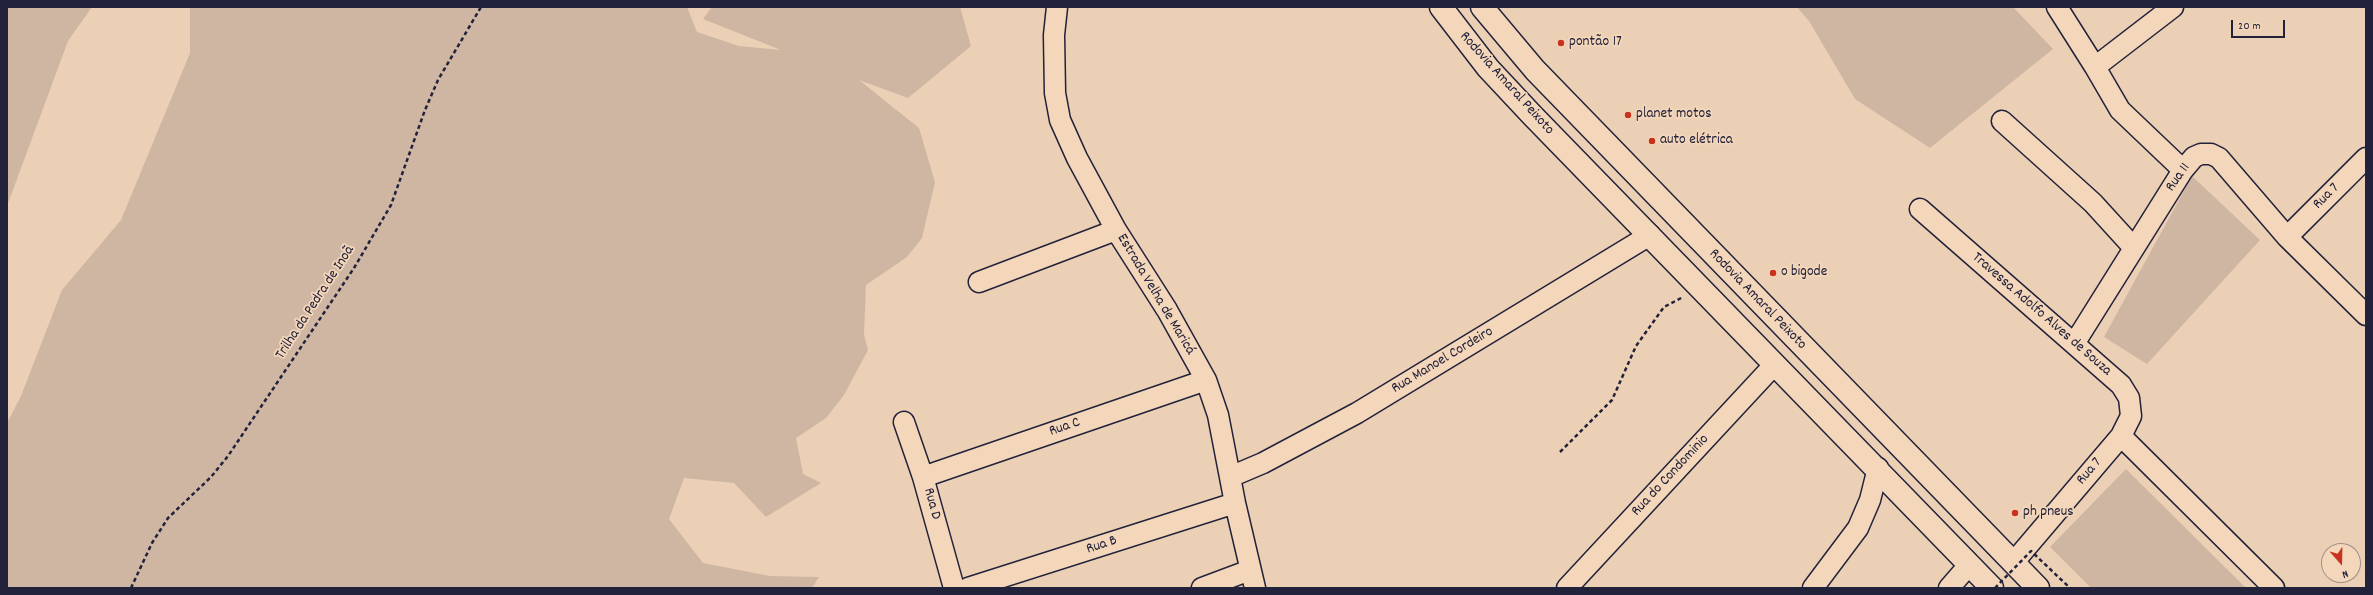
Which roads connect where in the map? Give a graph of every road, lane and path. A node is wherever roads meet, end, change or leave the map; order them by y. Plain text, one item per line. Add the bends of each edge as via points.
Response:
1 (481, 7) edge
2 (1057, 7) edge
3 (1441, 7) edge
4 (1482, 7) edge
5 (2057, 7) edge
6 (2173, 7) edge
7 (2095, 67) junction
8 (2002, 121) dead end
9 (2366, 158) edge
10 (2183, 170) junction
11 (1920, 209) dead end
12 (1116, 230) junction
13 (1650, 235) junction
14 (2288, 237) junction
15 (2134, 248) junction
16 (979, 282) dead end
17 (1701, 288) junction
18 (2366, 315) edge
19 (2074, 344) junction
20 (1775, 364) junction
21 (1206, 380) junction
22 (904, 422) dead end
23 (2121, 436) junction
24 (1560, 452) dead end
25 (1878, 468) junction
26 (923, 477) junction
27 (1230, 477) junction
28 (1235, 503) junction
29 (2012, 563) junction
30 (1969, 565) junction
31 (1253, 579) edge
32 (131, 588) edge
33 (954, 588) edge
34 (968, 588) edge
35 (1202, 588) edge
36 (1567, 588) edge
37 (1813, 588) edge
38 (1949, 588) edge
39 (1994, 588) edge
40 (2038, 588) edge
41 (2070, 588) edge
42 (2274, 588) edge

1 - 32 path, Trilha da Pedra de Inoã via 438,80 391,205 354,268 228,456 211,477 168,518 152,543
2 - 12 street, Estrada Velha de Maricá via 1054,35 1055,93 1060,120 1076,158
3 - 13 highway, Rodovia Amaral Peixoto via 1488,68
4 - 29 highway, Rodovia Amaral Peixoto via 1535,70
5 - 7 street
6 - 7 street
7 - 10 street via 2120,110
8 - 15 street via 2093,203
9 - 14 street, Rua 7
10 - 14 street, Rua 11 via 2194,157 2201,154 2211,154 2219,158
10 - 15 street, Rua 11
11 - 19 street, Travessa Adolfo Alves de Souza
12 - 16 street
12 - 21 street, Estrada Velha de Maricá via 1168,310
13 - 17 highway, Rodovia Amaral Peixoto
13 - 27 street, Rua Manoel Cordeiro via 1357,413 1263,463
14 - 18 street, Rua 11
15 - 19 street, Rua 11
17 - 20 highway, Rodovia Amaral Peixoto
17 - 24 path via 1664,307 1636,346 1612,400
19 - 23 street, Travessa Adolfo Alves de Souza via 2121,385 2129,398 2131,416
20 - 25 highway, Rodovia Amaral Peixoto
20 - 36 street, Rua do Condominio
21 - 26 street, Rua C
21 - 27 street, Estrada Velha de Maricá via 1218,415
22 - 26 street, Rua D
23 - 29 street, Rua 7
23 - 42 street
25 - 30 highway, Rodovia Amaral Peixoto
25 - 37 street via 1870,500 1858,528
26 - 33 street, Rua D
27 - 28 street, Estrada Velha de Maricá
28 - 31 street, Estrada Velha de Maricá
28 - 34 street, Rua B
29 - 40 highway, Rodovia Amaral Peixoto
30 - 38 street
30 - 39 highway, Rodovia Amaral Peixoto
31 - 35 street
39 - 41 path, bridge via 2031,551

